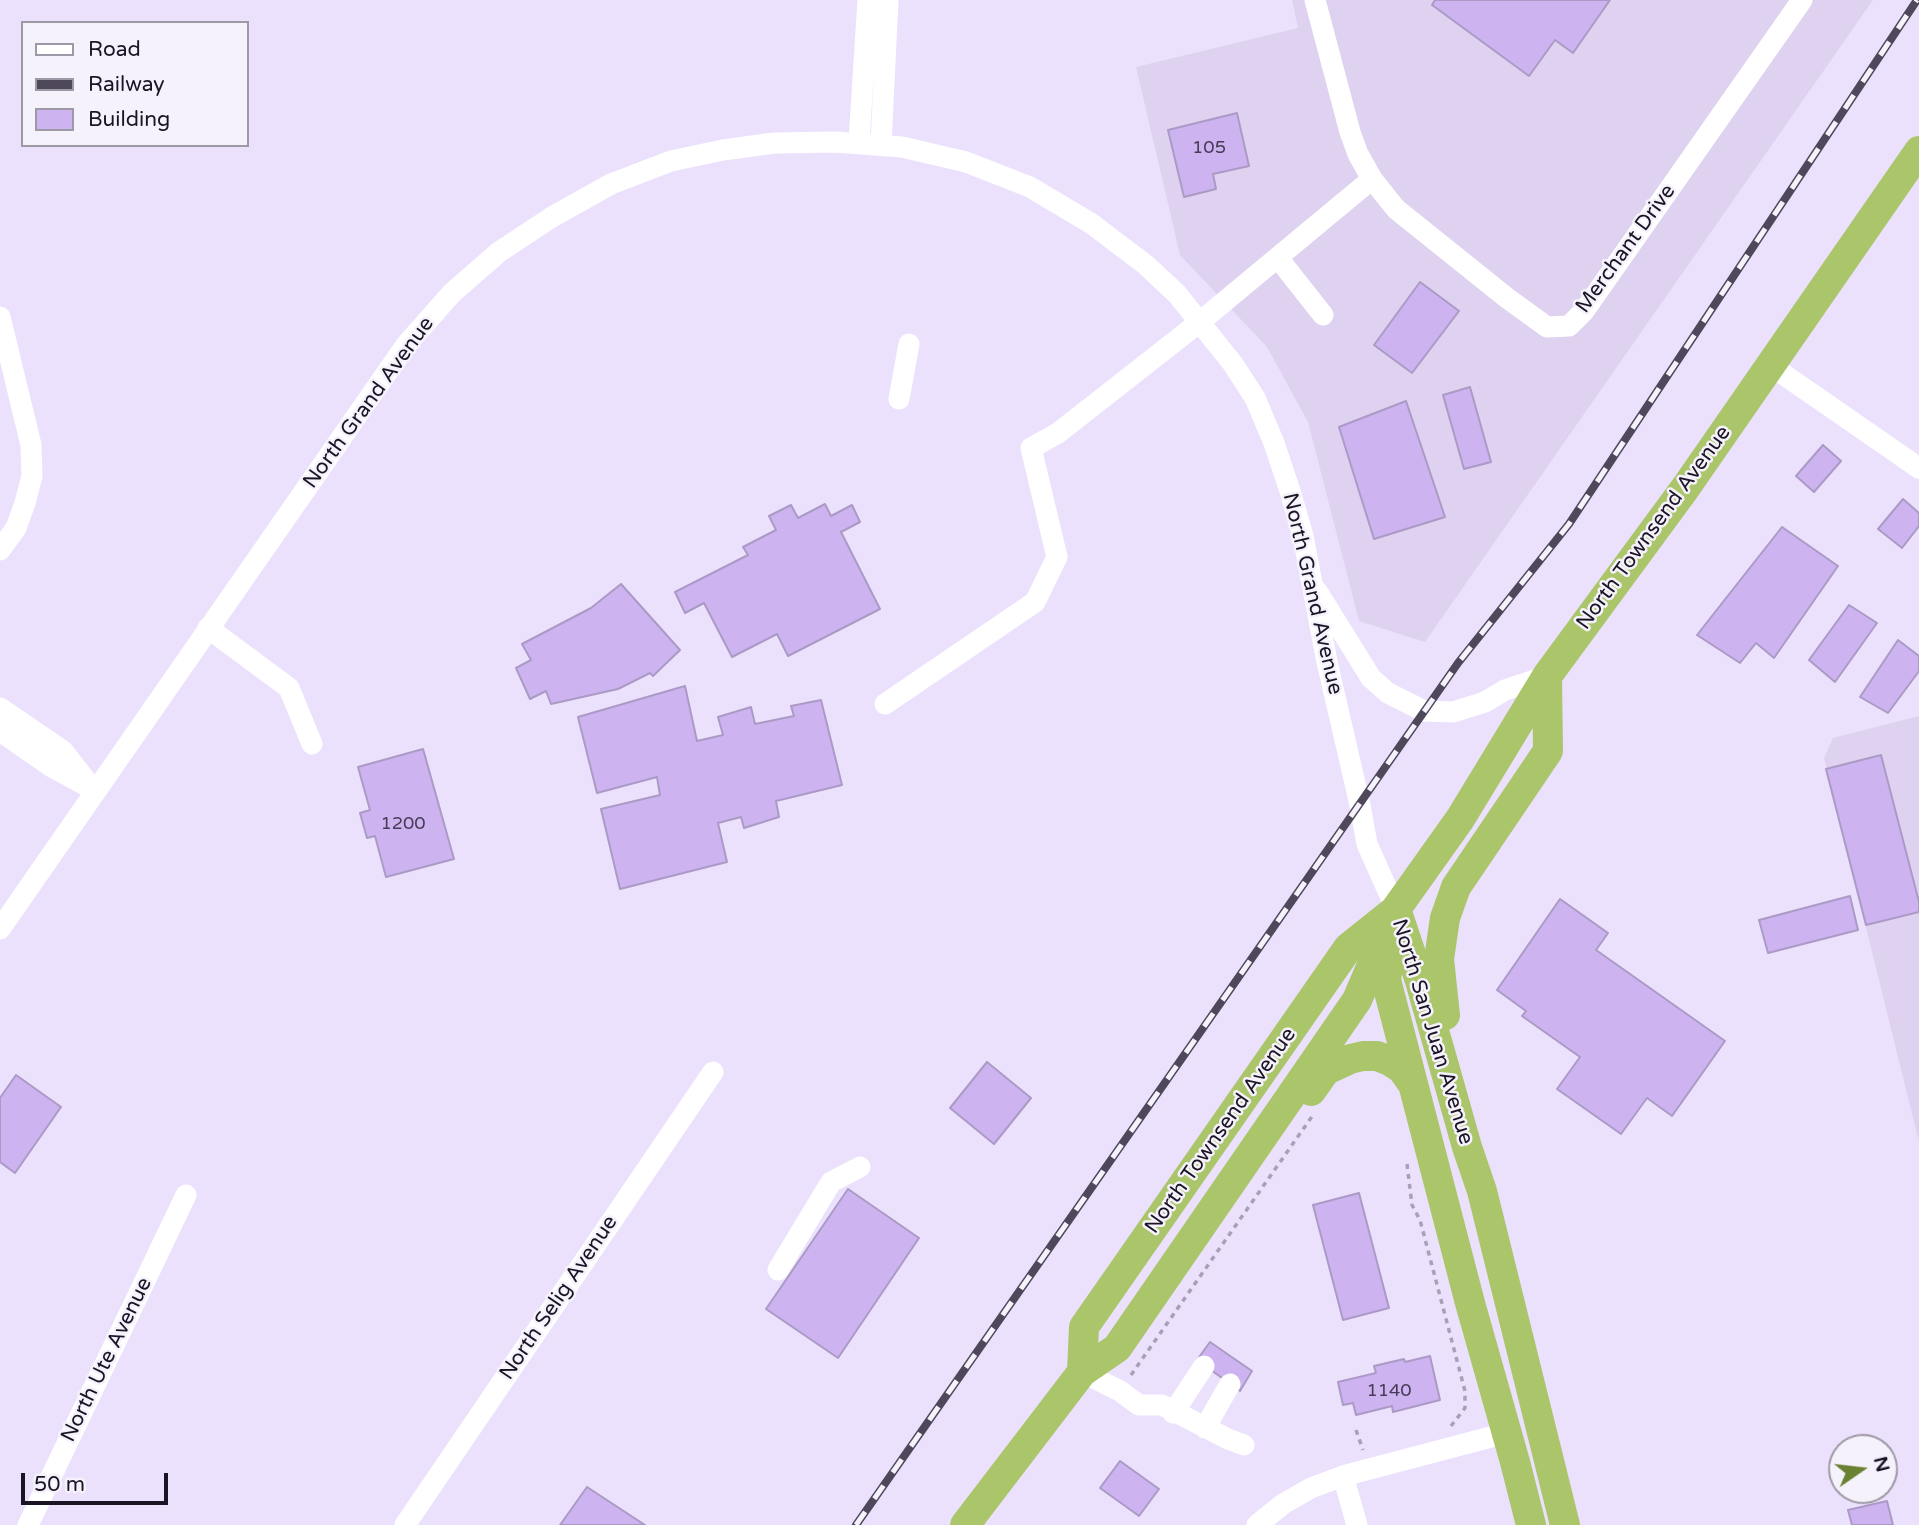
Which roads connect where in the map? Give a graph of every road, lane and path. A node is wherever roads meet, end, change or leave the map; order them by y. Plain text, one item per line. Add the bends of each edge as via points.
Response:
1 (868, 0) edge
2 (888, 0) edge
3 (1315, 0) edge
4 (1802, 0) edge
5 (859, 142) junction
6 (881, 144) junction
7 (1919, 152) edge
8 (1372, 180) junction
9 (1278, 258) junction
10 (1322, 315) dead end
11 (0, 317) edge
12 (1201, 321) junction
13 (909, 344) dead end
14 (1770, 365) junction
15 (899, 398) dead end
16 (1919, 468) edge
17 (0, 551) edge
18 (1312, 583) junction
19 (208, 628) junction
20 (1547, 676) junction
21 (885, 704) dead end
22 (0, 708) edge
23 (0, 731) edge
24 (312, 744) dead end
25 (94, 791) junction
26 (1395, 909) junction
27 (0, 929) edge
28 (713, 1072) dead end
29 (1412, 1083) junction
30 (1318, 1109) dead end
31 (1405, 1154) dead end
32 (860, 1167) dead end
33 (1482, 1191) junction
34 (186, 1195) dead end
35 (1209, 1215) junction
36 (778, 1270) dead end
37 (1508, 1293) junction
38 (1469, 1303) junction
39 (1204, 1366) dead end
40 (1082, 1372) junction
41 (1230, 1384) dead end
42 (1120, 1391) junction
43 (1174, 1413) junction
44 (1205, 1428) junction
45 (1445, 1429) dead end
46 (1356, 1430) dead end
47 (1506, 1433) junction
48 (1244, 1445) dead end
49 (1365, 1450) dead end
50 (1343, 1476) junction
51 (28, 1525) edge
52 (405, 1525) edge
53 (965, 1525) edge
54 (1256, 1525) edge
55 (1357, 1525) edge
56 (1531, 1525) edge
57 (1565, 1525) edge

1 - 5 street
2 - 6 street
3 - 8 street, Merchant Drive via 1350,132
4 - 8 street, Merchant Drive via 1569,326 1547,327 1507,298 1396,209
5 - 6 street, North Grand Avenue
5 - 19 street, North Grand Avenue via 774,143 671,161 611,184 499,252 452,293 406,345
6 - 12 street, North Grand Avenue via 966,162 1030,187 1093,224 1146,265
7 - 14 highway, North Townsend Avenue
8 - 9 street
9 - 10 street
9 - 12 street
11 - 17 street via 31,445 32,476 16,528
12 - 18 street, North Grand Avenue via 1255,398 1303,536
12 - 21 street via 1058,433 1031,447 1057,558 1035,602
13 - 15 street
14 - 16 street
14 - 20 highway, North Townsend Avenue
18 - 20 street via 1371,678 1388,693 1424,711 1453,712
18 - 26 street, North Grand Avenue via 1367,844
19 - 24 street via 289,688
19 - 25 street, North Grand Avenue
20 - 26 highway, North Townsend Avenue via 1460,818
20 - 33 highway via 1548,751 1456,887 1444,918 1440,984
22 - 25 street via 63,751
23 - 25 street
25 - 27 street, North Grand Avenue
26 - 29 highway, North San Juan Avenue via 1386,980
26 - 33 highway, North San Juan Avenue
26 - 35 highway, North Townsend Avenue via 1357,1000
26 - 40 highway, North Townsend Avenue via 1348,948 1084,1327
28 - 52 street, North Selig Avenue
29 - 35 highway via 1402,1069 1377,1056 1350,1059 1326,1069 1239,1198
29 - 38 highway, North San Juan Avenue
30 - 42 path
31 - 45 path via 1412,1205 1420,1220 1465,1391 1465,1408
32 - 36 street via 831,1182
33 - 37 highway, North San Juan Avenue
34 - 51 street, North Ute Avenue
35 - 40 highway, North Townsend Avenue via 1117,1348
37 - 38 street
37 - 57 highway, North San Juan Avenue
38 - 47 highway, North San Juan Avenue
39 - 43 street
40 - 42 street
40 - 53 highway, North Townsend Avenue
41 - 44 street
42 - 43 street via 1139,1405 1162,1405
43 - 44 street
44 - 48 street
46 - 49 path
47 - 50 street
47 - 56 highway, North San Juan Avenue
50 - 54 street via 1283,1504
50 - 55 street

